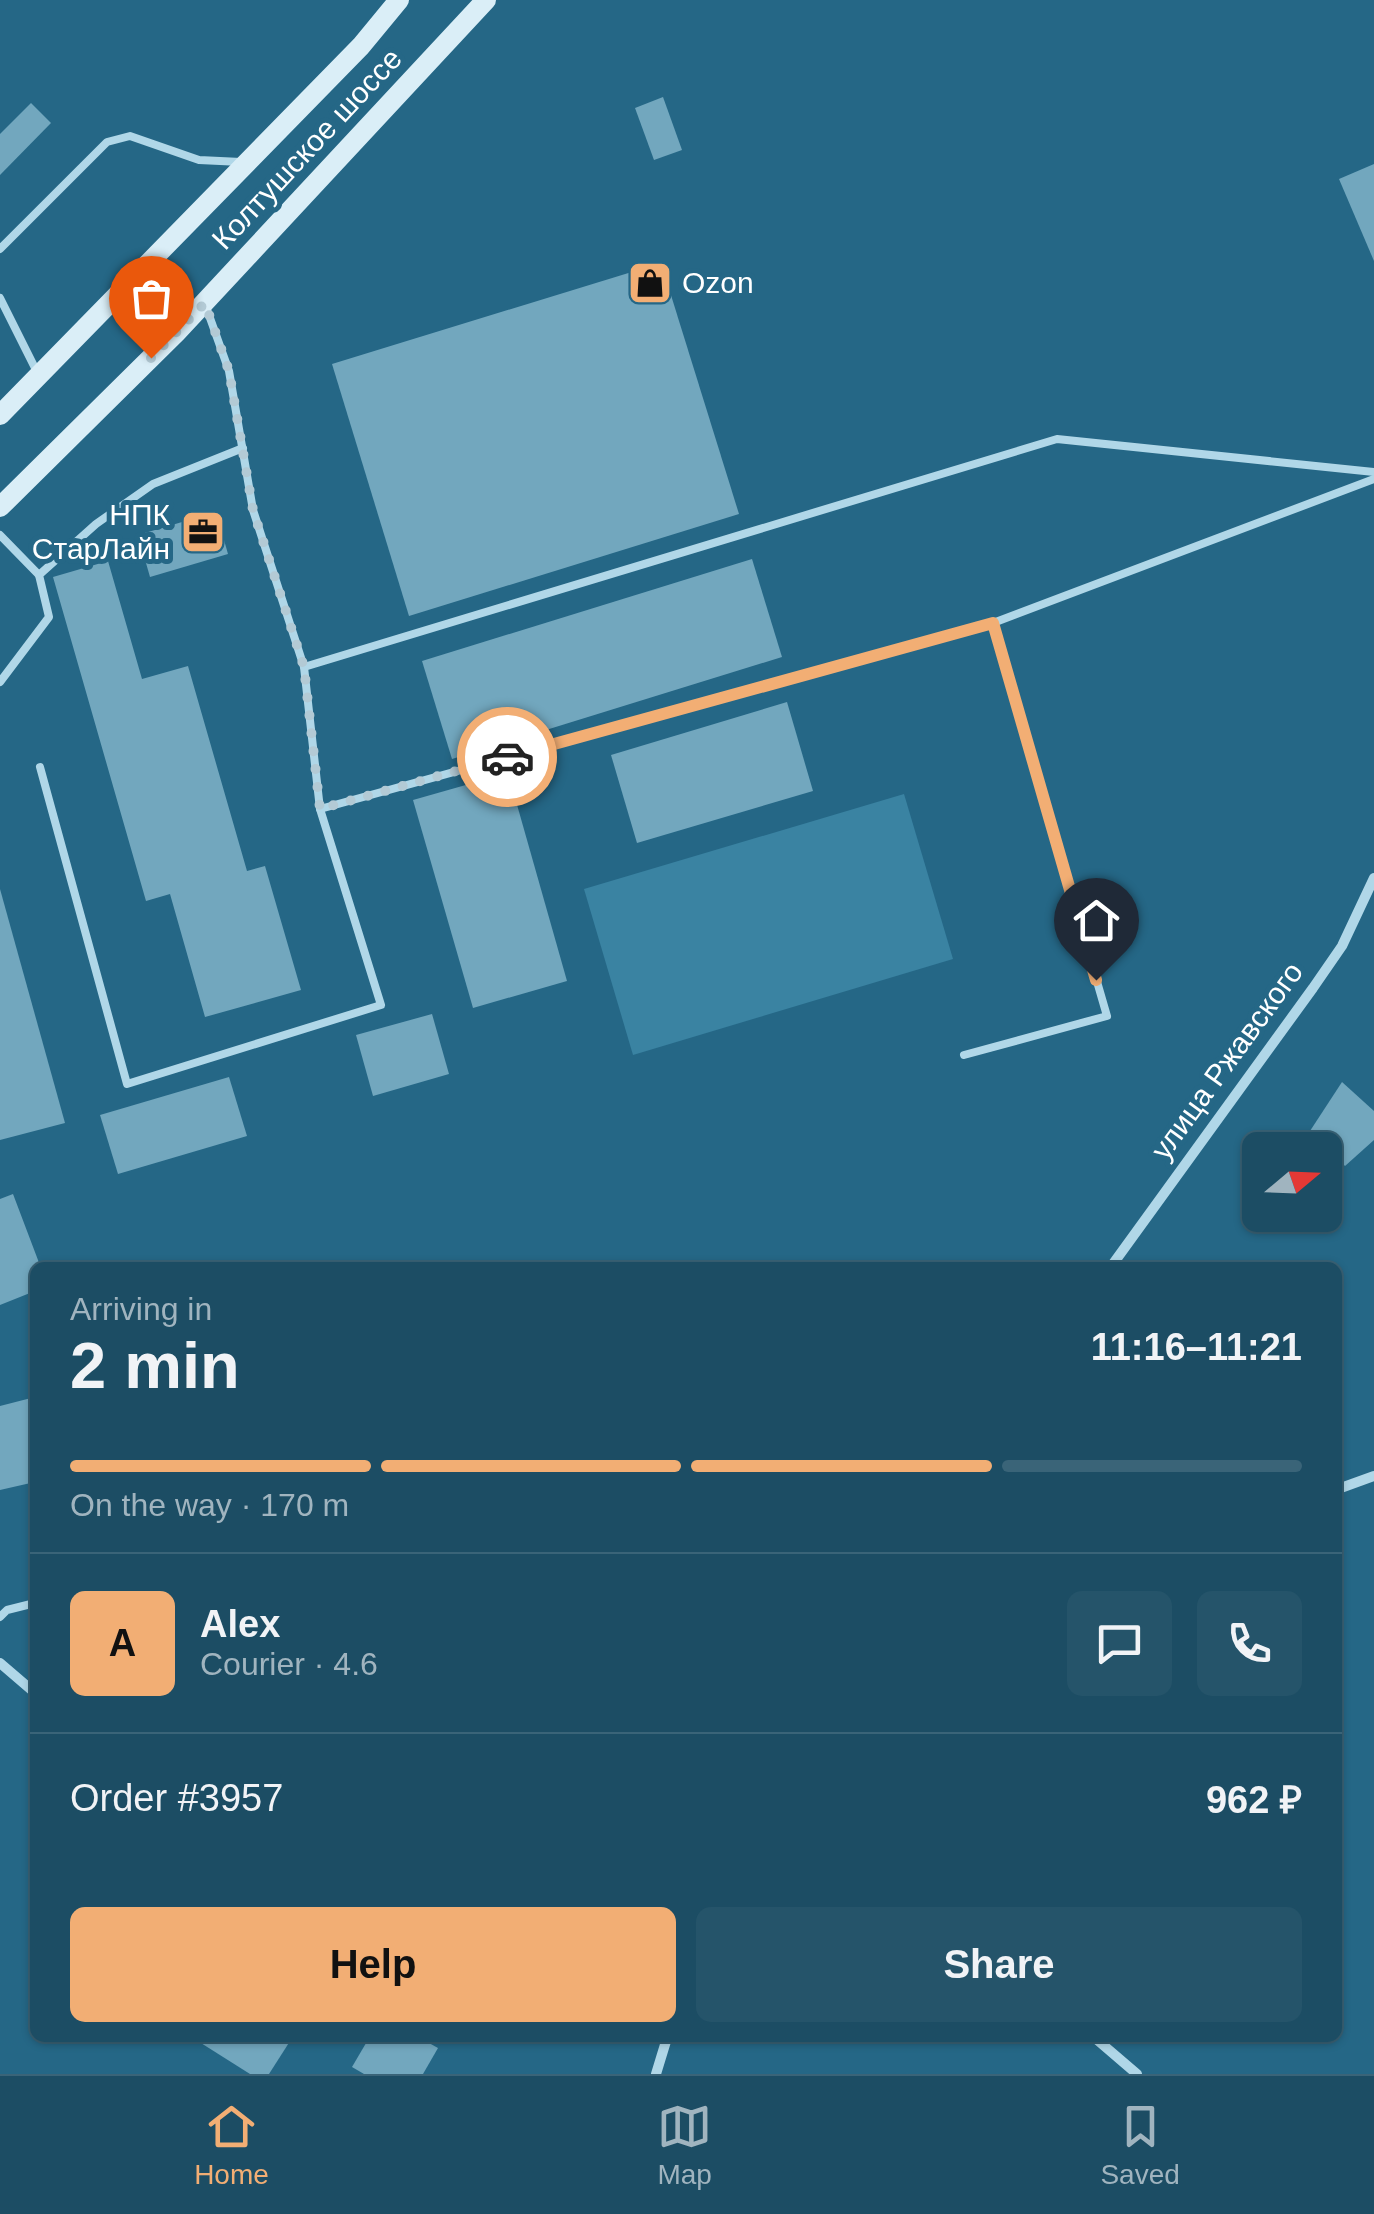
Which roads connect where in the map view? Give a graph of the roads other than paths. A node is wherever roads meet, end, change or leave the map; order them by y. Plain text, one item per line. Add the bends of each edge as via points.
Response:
1 (399, 0) edge
2 (486, 0) edge
3 (246, 162) junction
4 (0, 249) edge
5 (0, 298) edge
6 (205, 303) junction
7 (40, 376) junction
8 (0, 415) edge
9 (243, 448) junction
10 (1374, 476) edge
11 (0, 507) edge
12 (0, 535) edge
13 (39, 575) junction
14 (993, 623) junction
15 (304, 667) junction
16 (0, 682) edge
17 (40, 767) dead end
18 (320, 809) junction
19 (1374, 878) edge
20 (964, 1055) dead end
21 (1114, 1262) edge
22 (1374, 1476) edge
23 (1342, 1488) edge
24 (30, 1604) edge
25 (0, 1617) edge
26 (0, 1662) edge
27 (30, 1689) edge
28 (666, 2042) edge
29 (1100, 2042) edge
30 (656, 2074) edge
31 (1137, 2074) edge

1 - 3 main road, Колтушское шоссе
2 - 6 main road, Колтушское шоссе
3 - 4 lane via 199,160 130,136 107,142
3 - 7 main road, Колтушское шоссе
5 - 7 lane
6 - 9 lane via 229,371
6 - 11 main road, Колтушское шоссе
7 - 8 main road, Колтушское шоссе
9 - 13 lane via 153,484
9 - 15 lane via 253,510
10 - 14 lane
10 - 15 lane via 1057,439
12 - 13 lane
13 - 16 lane via 49,617
14 - 18 lane
14 - 20 lane via 1107,1016
15 - 18 lane
17 - 18 lane via 127,1084 381,1005
19 - 21 street, улица Ржавского via 1323,974
22 - 23 street
24 - 25 lane
26 - 27 street
28 - 30 street
29 - 31 street

